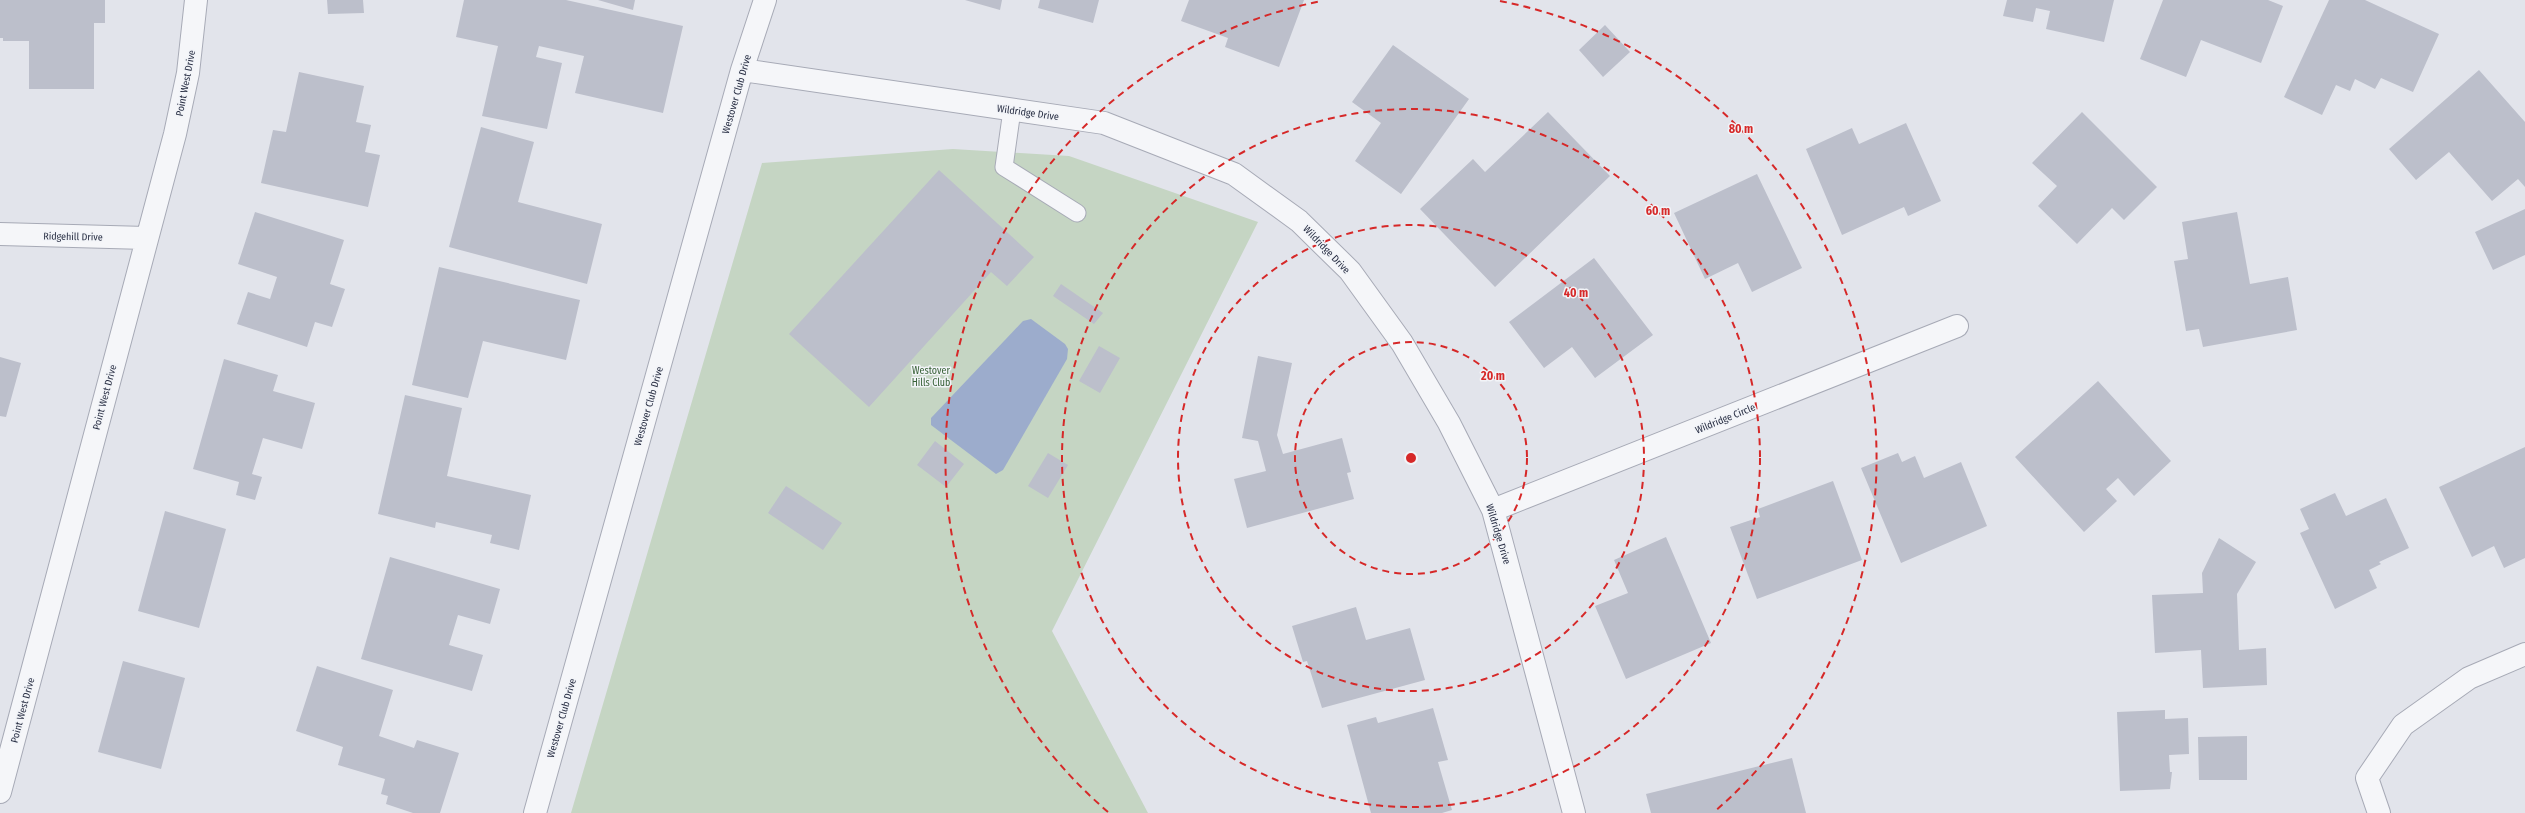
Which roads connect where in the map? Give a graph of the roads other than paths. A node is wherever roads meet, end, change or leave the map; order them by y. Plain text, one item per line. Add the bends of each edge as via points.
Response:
1 (196, 0) edge
2 (765, 0) edge
3 (742, 70) junction
4 (1012, 110) junction
5 (1077, 213) dead end
6 (0, 234) edge
7 (146, 238) junction
8 (1957, 326) dead end
9 (1493, 510) junction
10 (2525, 654) edge
11 (0, 792) edge
12 (535, 813) edge
13 (1574, 813) edge
14 (2379, 813) edge

1 - 7 street, Point West Drive via 188,73 175,134
2 - 3 street, Westover Club Drive
3 - 4 street, Wildridge Drive
3 - 12 street, Westover Club Drive
4 - 5 lane via 1004,167
4 - 9 street, Wildridge Drive via 1104,123 1234,174 1299,221 1350,271 1402,343 1449,423
6 - 7 street, Ridgehill Drive
7 - 11 street, Point West Drive
8 - 9 street, Wildridge Circle
9 - 13 street, Wildridge Drive
10 - 14 street via 2469,678 2403,725 2367,778

